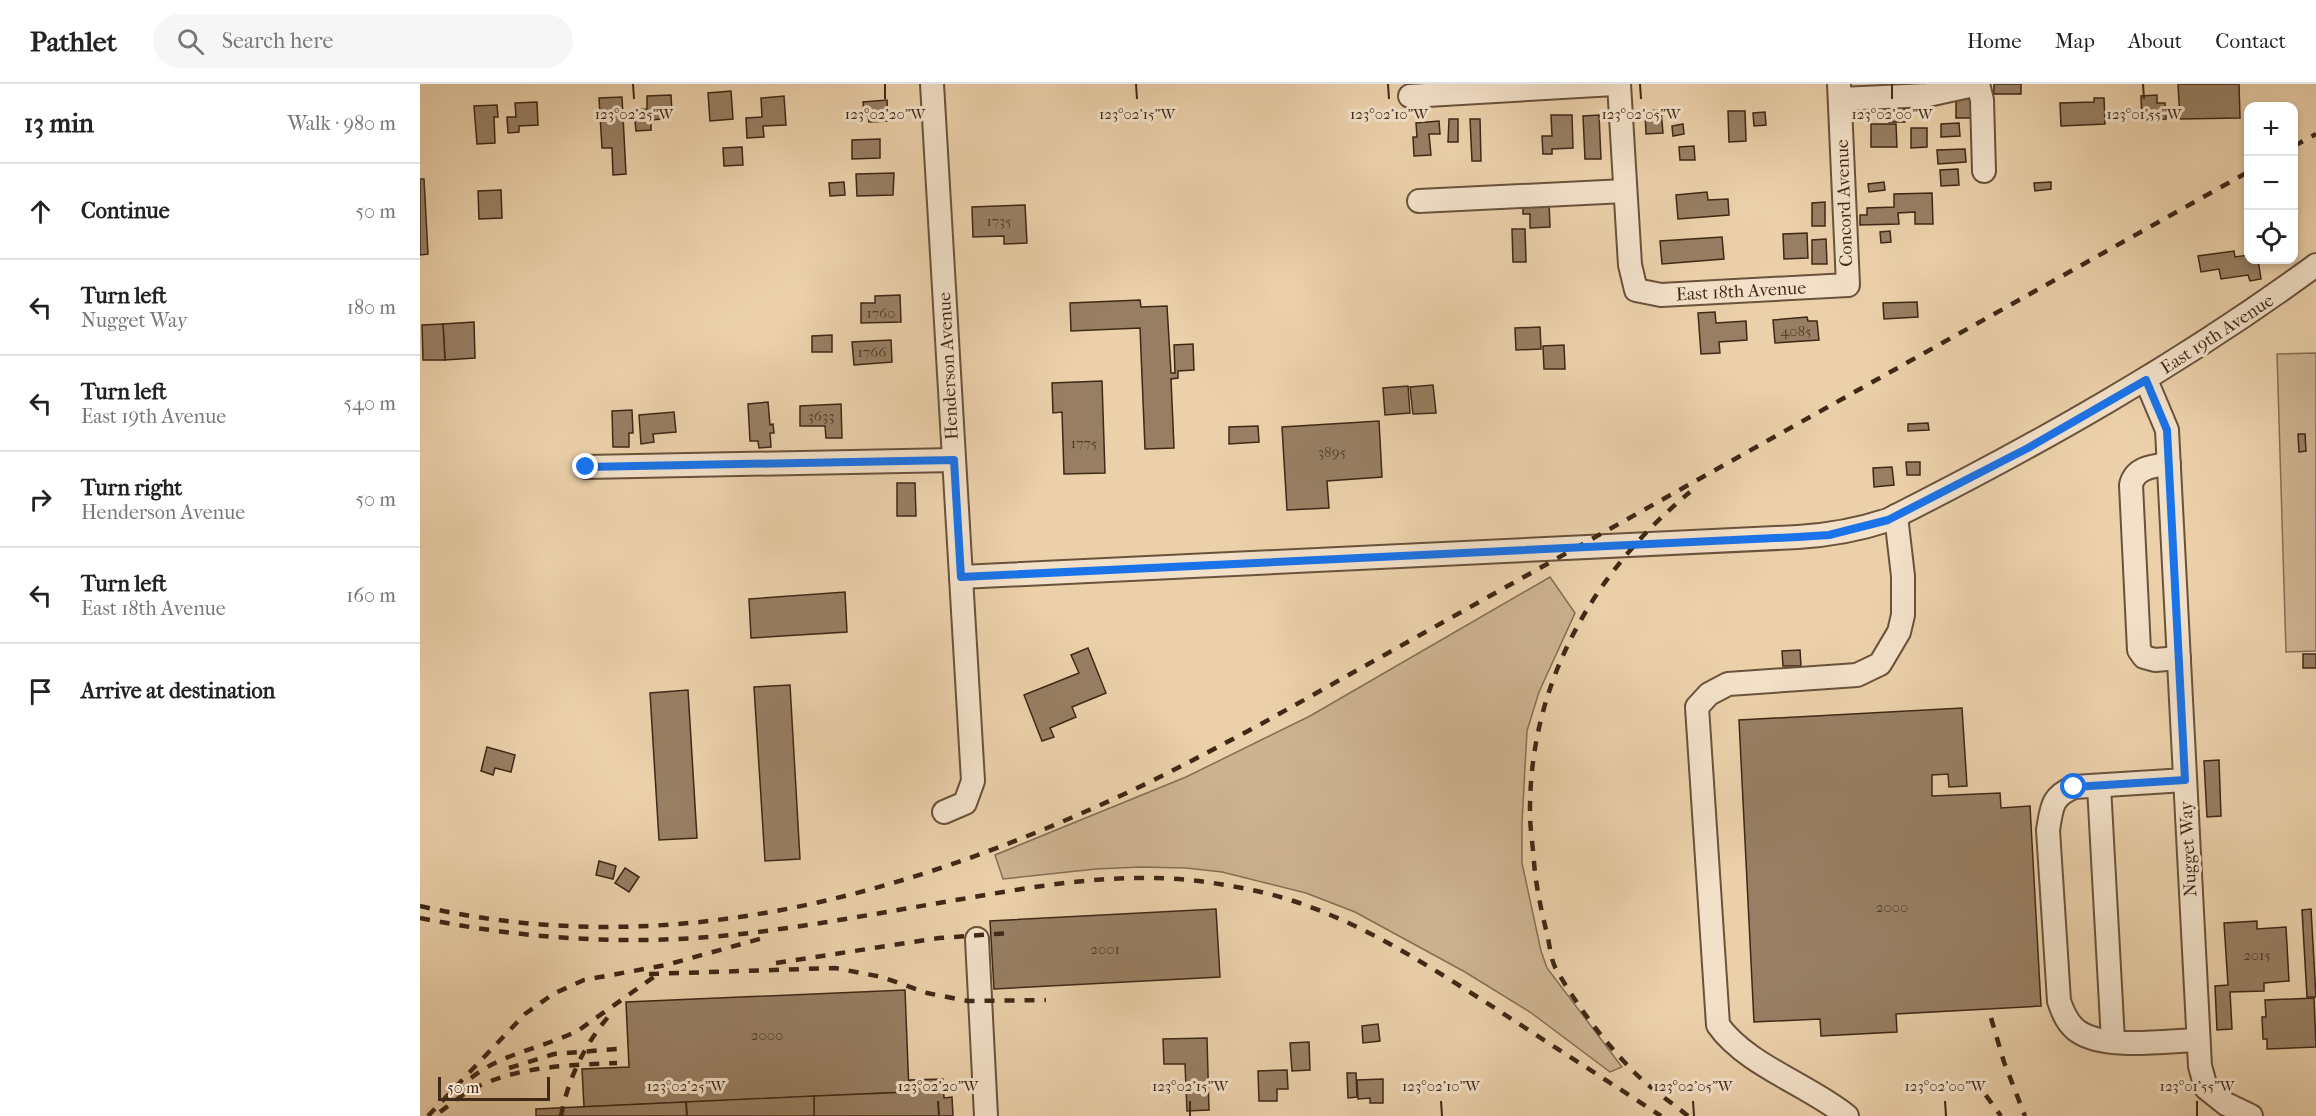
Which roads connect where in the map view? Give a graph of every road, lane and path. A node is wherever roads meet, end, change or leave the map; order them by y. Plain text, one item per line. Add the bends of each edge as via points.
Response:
1 (932, 84) edge
2 (1614, 84) edge
3 (1619, 84) edge
4 (1840, 92) edge
5 (1410, 96) dead end
6 (1984, 171) dead end
7 (1625, 191) junction
8 (1419, 201) dead end
9 (2316, 266) edge
10 (1848, 285) joint
11 (2146, 380) junction
12 (954, 460) junction
13 (2169, 464) junction
14 (586, 467) dead end
15 (1896, 516) junction
16 (961, 577) junction
17 (2179, 658) junction
18 (2185, 780) junction
19 (2099, 786) junction
20 (944, 812) dead end
21 (977, 939) dead end
22 (2198, 1040) junction
23 (2113, 1041) junction
24 (986, 1116) edge
25 (1847, 1116) edge
26 (2251, 1116) edge

1 - 12 street, Henderson Avenue
2 - 5 street
3 - 7 street
4 - 6 street via 1928,95 1969,86 1978,88 1982,100
4 - 10 street, Concord Avenue
7 - 8 street
7 - 10 street, East 18th Avenue via 1630,265 1636,290 1662,295
9 - 11 street, East 19th Avenue
11 - 13 street, Nugget Way via 2167,430
11 - 15 street, East 19th Avenue via 2028,448
12 - 14 street
12 - 16 street, Henderson Avenue
13 - 17 street, Nugget Way
13 - 17 street via 2138,471 2133,478 2139,650 2144,657 2155,660
15 - 16 street, East 19th Avenue via 1829,535
15 - 25 street via 1903,615 1899,632 1880,664 1857,675 1728,684 1709,694 1697,707 1718,1025 1727,1037
16 - 20 street, Henderson Avenue via 973,780 965,803
17 - 18 street, Nugget Way
18 - 19 street
18 - 22 street, Nugget Way
19 - 23 street
19 - 23 street via 2074,787 2062,793 2052,805 2048,830 2059,1001 2065,1018 2078,1031 2097,1040
21 - 24 street
22 - 23 street
22 - 26 street, Nugget Way via 2199,1066 2206,1088 2226,1104

